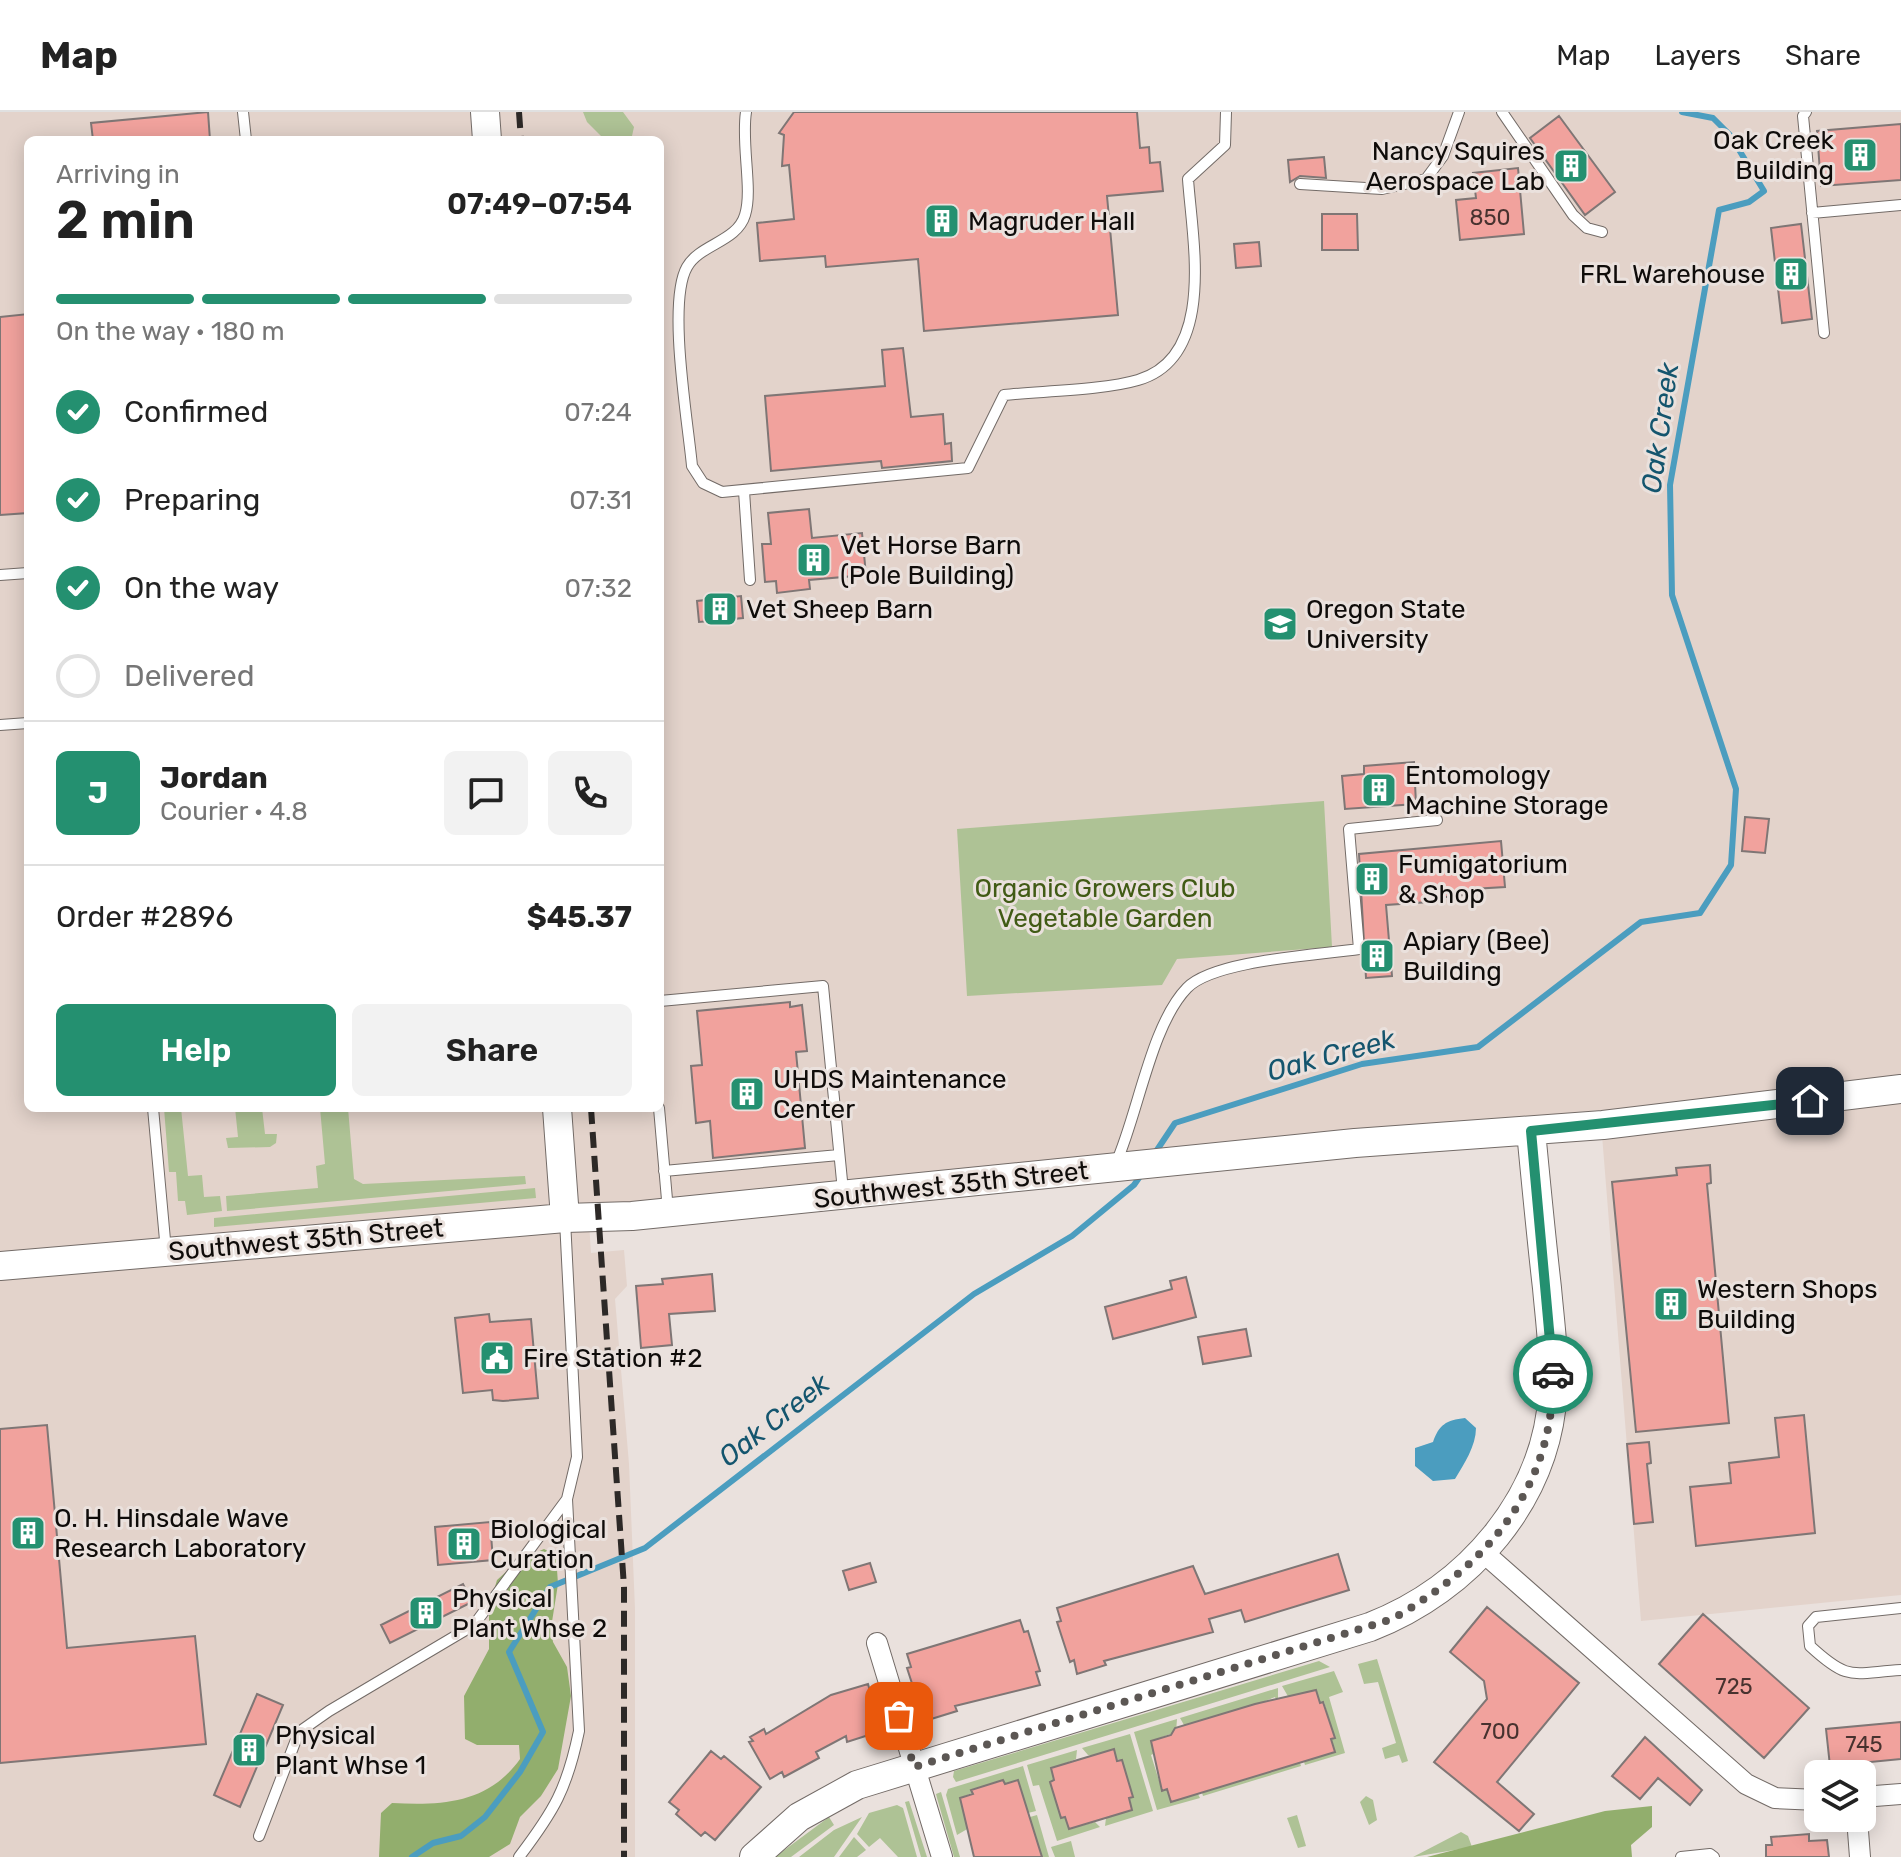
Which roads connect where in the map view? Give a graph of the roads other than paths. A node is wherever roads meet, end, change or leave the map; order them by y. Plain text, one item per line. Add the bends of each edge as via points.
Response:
1 (243, 112) edge
2 (485, 112) edge
3 (746, 112) edge
4 (1226, 112) edge
5 (1459, 112) edge
6 (1502, 112) edge
7 (1806, 112) edge
8 (246, 136) edge
9 (487, 136) edge
10 (1300, 184) dead end
11 (1901, 205) edge
12 (1812, 213) junction
13 (1602, 232) dead end
14 (1824, 333) dead end
15 (744, 491) junction
16 (24, 573) edge
17 (0, 575) edge
18 (750, 580) dead end
19 (24, 723) edge
20 (0, 725) edge
21 (1437, 820) dead end
22 (664, 1001) edge
23 (1901, 1089) edge
24 (153, 1112) edge
25 (557, 1112) edge
26 (659, 1112) edge
27 (1531, 1131) junction
28 (839, 1155) junction
29 (1122, 1168) junction
30 (664, 1171) junction
31 (844, 1196) junction
32 (668, 1213) junction
33 (565, 1218) junction
34 (166, 1253) junction
35 (0, 1266) edge
36 (567, 1499) junction
37 (1484, 1553) junction
38 (1901, 1608) edge
39 (877, 1643) dead end
40 (1901, 1670) edge
41 (914, 1767) junction
42 (1901, 1794) edge
43 (1876, 1796) edge
44 (1804, 1799) edge
45 (1858, 1832) edge
46 (259, 1836) dead end
47 (519, 1857) edge
48 (754, 1857) edge
49 (942, 1857) edge
50 (1681, 1857) edge
51 (1714, 1857) edge
52 (1860, 1857) edge

1 - 8 lane
2 - 9 main road
3 - 15 lane via 745,214 732,232 688,264 678,304 692,466 703,483 722,492
4 - 15 lane via 1225,145 1188,179 1193,312 1183,343 1160,370 1138,380 1004,395 968,468
5 - 10 lane via 1443,156 1426,179 1382,189
6 - 13 lane via 1573,215 1587,228
7 - 12 lane
11 - 12 lane
12 - 14 lane
15 - 18 lane
16 - 17 lane
19 - 20 lane
21 - 29 lane via 1349,829 1359,949 1227,969 1187,987 1164,1027
22 - 28 lane via 823,986
23 - 27 main road, Southwest 35th Street
24 - 34 lane
25 - 33 main road
26 - 30 lane
27 - 29 main road, Southwest 35th Street
27 - 37 main road via 1553,1393 1538,1464 1516,1508
28 - 30 lane
28 - 31 lane
29 - 31 main road, Southwest 35th Street
30 - 32 lane
31 - 32 main road, Southwest 35th Street
32 - 33 main road, Southwest 35th Street
33 - 34 main road, Southwest 35th Street
33 - 36 lane via 577,1457
34 - 35 main road, Southwest 35th Street
36 - 46 lane via 474,1625 299,1732
36 - 47 lane via 579,1731 554,1811
37 - 41 main road via 1433,1596 1370,1627
37 - 44 street via 1746,1784 1775,1798
38 - 40 lane via 1816,1617 1808,1626 1810,1646 1836,1670
39 - 41 street
41 - 48 main road via 831,1797
41 - 49 street
42 - 43 street
45 - 52 street
50 - 51 lane

